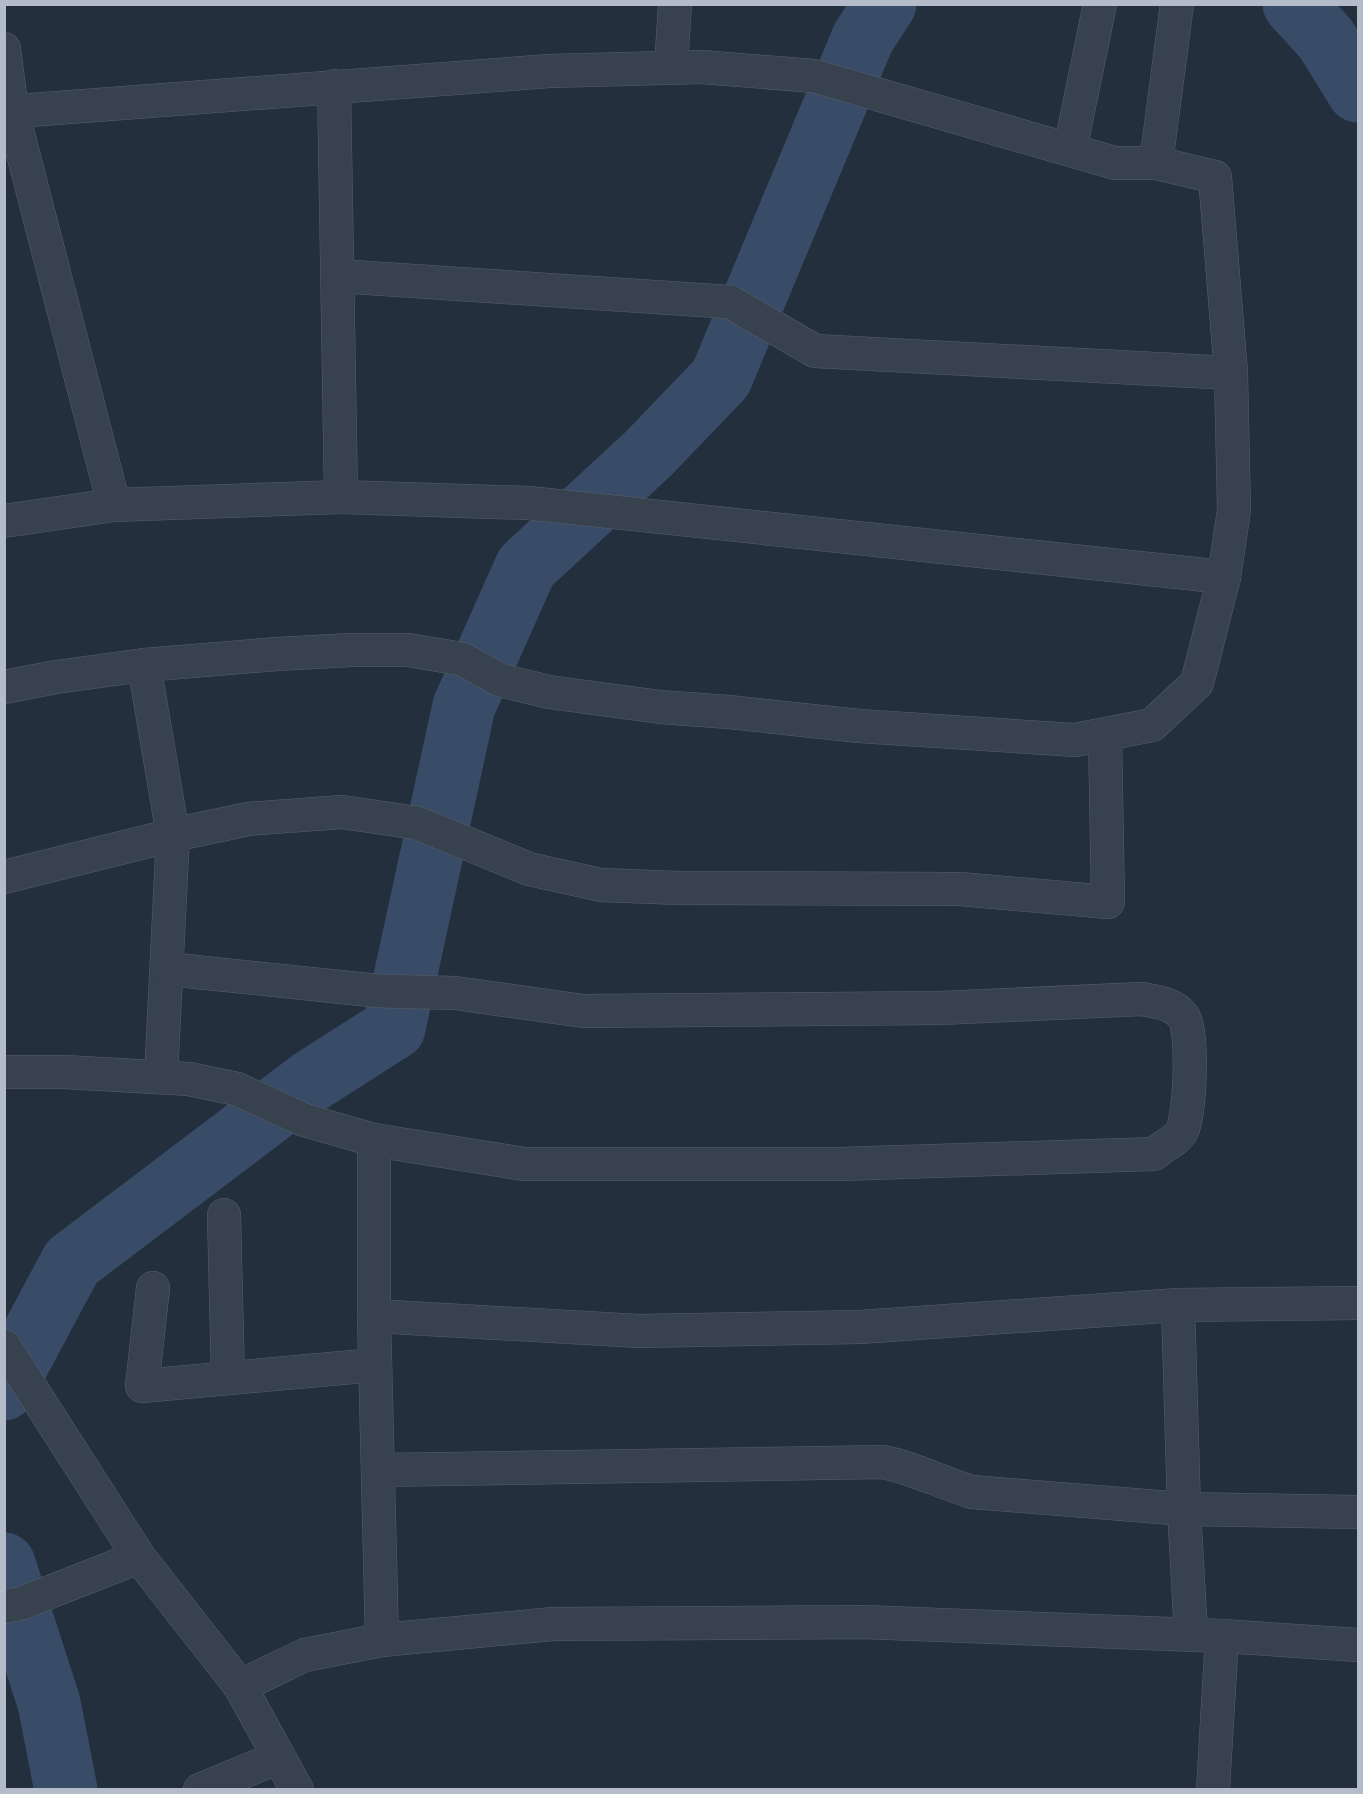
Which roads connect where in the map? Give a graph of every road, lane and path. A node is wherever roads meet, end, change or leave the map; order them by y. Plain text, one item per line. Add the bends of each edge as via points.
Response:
1 (675, 4) edge
2 (1100, 4) edge
3 (1177, 4) edge
4 (4, 50) edge
5 (671, 67) junction
6 (334, 86) junction
7 (8, 112) edge
8 (1070, 150) junction
9 (1156, 164) junction
10 (338, 276) junction
11 (1231, 373) junction
12 (341, 497) junction
13 (114, 505) junction
14 (4, 521) edge
15 (1224, 577) junction
16 (144, 665) junction
17 (4, 687) edge
18 (1105, 734) junction
19 (172, 835) junction
20 (4, 878) edge
21 (166, 969) junction
22 (4, 1072) edge
23 (161, 1077) junction
24 (374, 1140) junction
25 (224, 1215) dead end
26 (153, 1288) dead end
27 (1359, 1303) edge
28 (1178, 1305) junction
29 (374, 1316) junction
30 (11, 1356) edge
31 (375, 1365) junction
32 (228, 1378) junction
33 (378, 1470) junction
34 (1184, 1509) junction
35 (1359, 1512) edge
36 (139, 1557) junction
37 (13, 1605) edge
38 (1207, 1636) junction
39 (381, 1640) junction
40 (1359, 1645) edge
41 (240, 1686) junction
42 (279, 1757) junction
43 (200, 1790) edge
44 (297, 1790) edge
45 (1213, 1790) edge

1 - 5 street
2 - 8 street
3 - 9 street
4 - 7 street
5 - 6 street via 549,70
5 - 8 street via 814,76
6 - 7 street
6 - 10 street
7 - 13 street
8 - 9 street via 1115,163
9 - 11 street via 1215,177
10 - 11 street via 730,303 815,351
10 - 12 street
11 - 15 street via 1234,510
12 - 13 street
12 - 15 street via 529,503
13 - 14 street
15 - 18 street via 1197,683 1152,725
16 - 17 street
16 - 18 street via 351,650 408,650 462,659 500,680 549,692 660,707 859,726 1075,740
16 - 19 street
18 - 19 street via 1108,902 960,889 601,885 529,869 417,823 342,812 248,819
19 - 20 street
19 - 21 street
21 - 23 street
21 - 24 street via 379,991 455,993 583,1011 941,1008 1142,999 1166,1003 1184,1017 1190,1034 1189,1110 1182,1132 1154,1154 841,1164 524,1164
22 - 23 street
23 - 24 street via 237,1089 304,1120
24 - 29 street
25 - 32 street
26 - 32 street via 142,1386
27 - 28 street
28 - 29 street via 860,1327 639,1331
28 - 34 street
29 - 31 street
30 - 36 street
31 - 32 street
31 - 33 street
33 - 34 street via 883,1462 972,1492
33 - 39 street
34 - 35 street
34 - 38 street
36 - 37 street
36 - 41 street
38 - 39 street via 839,1622 553,1624
38 - 40 street
38 - 45 street
39 - 41 street via 305,1655
41 - 42 street
42 - 43 street
42 - 44 street

